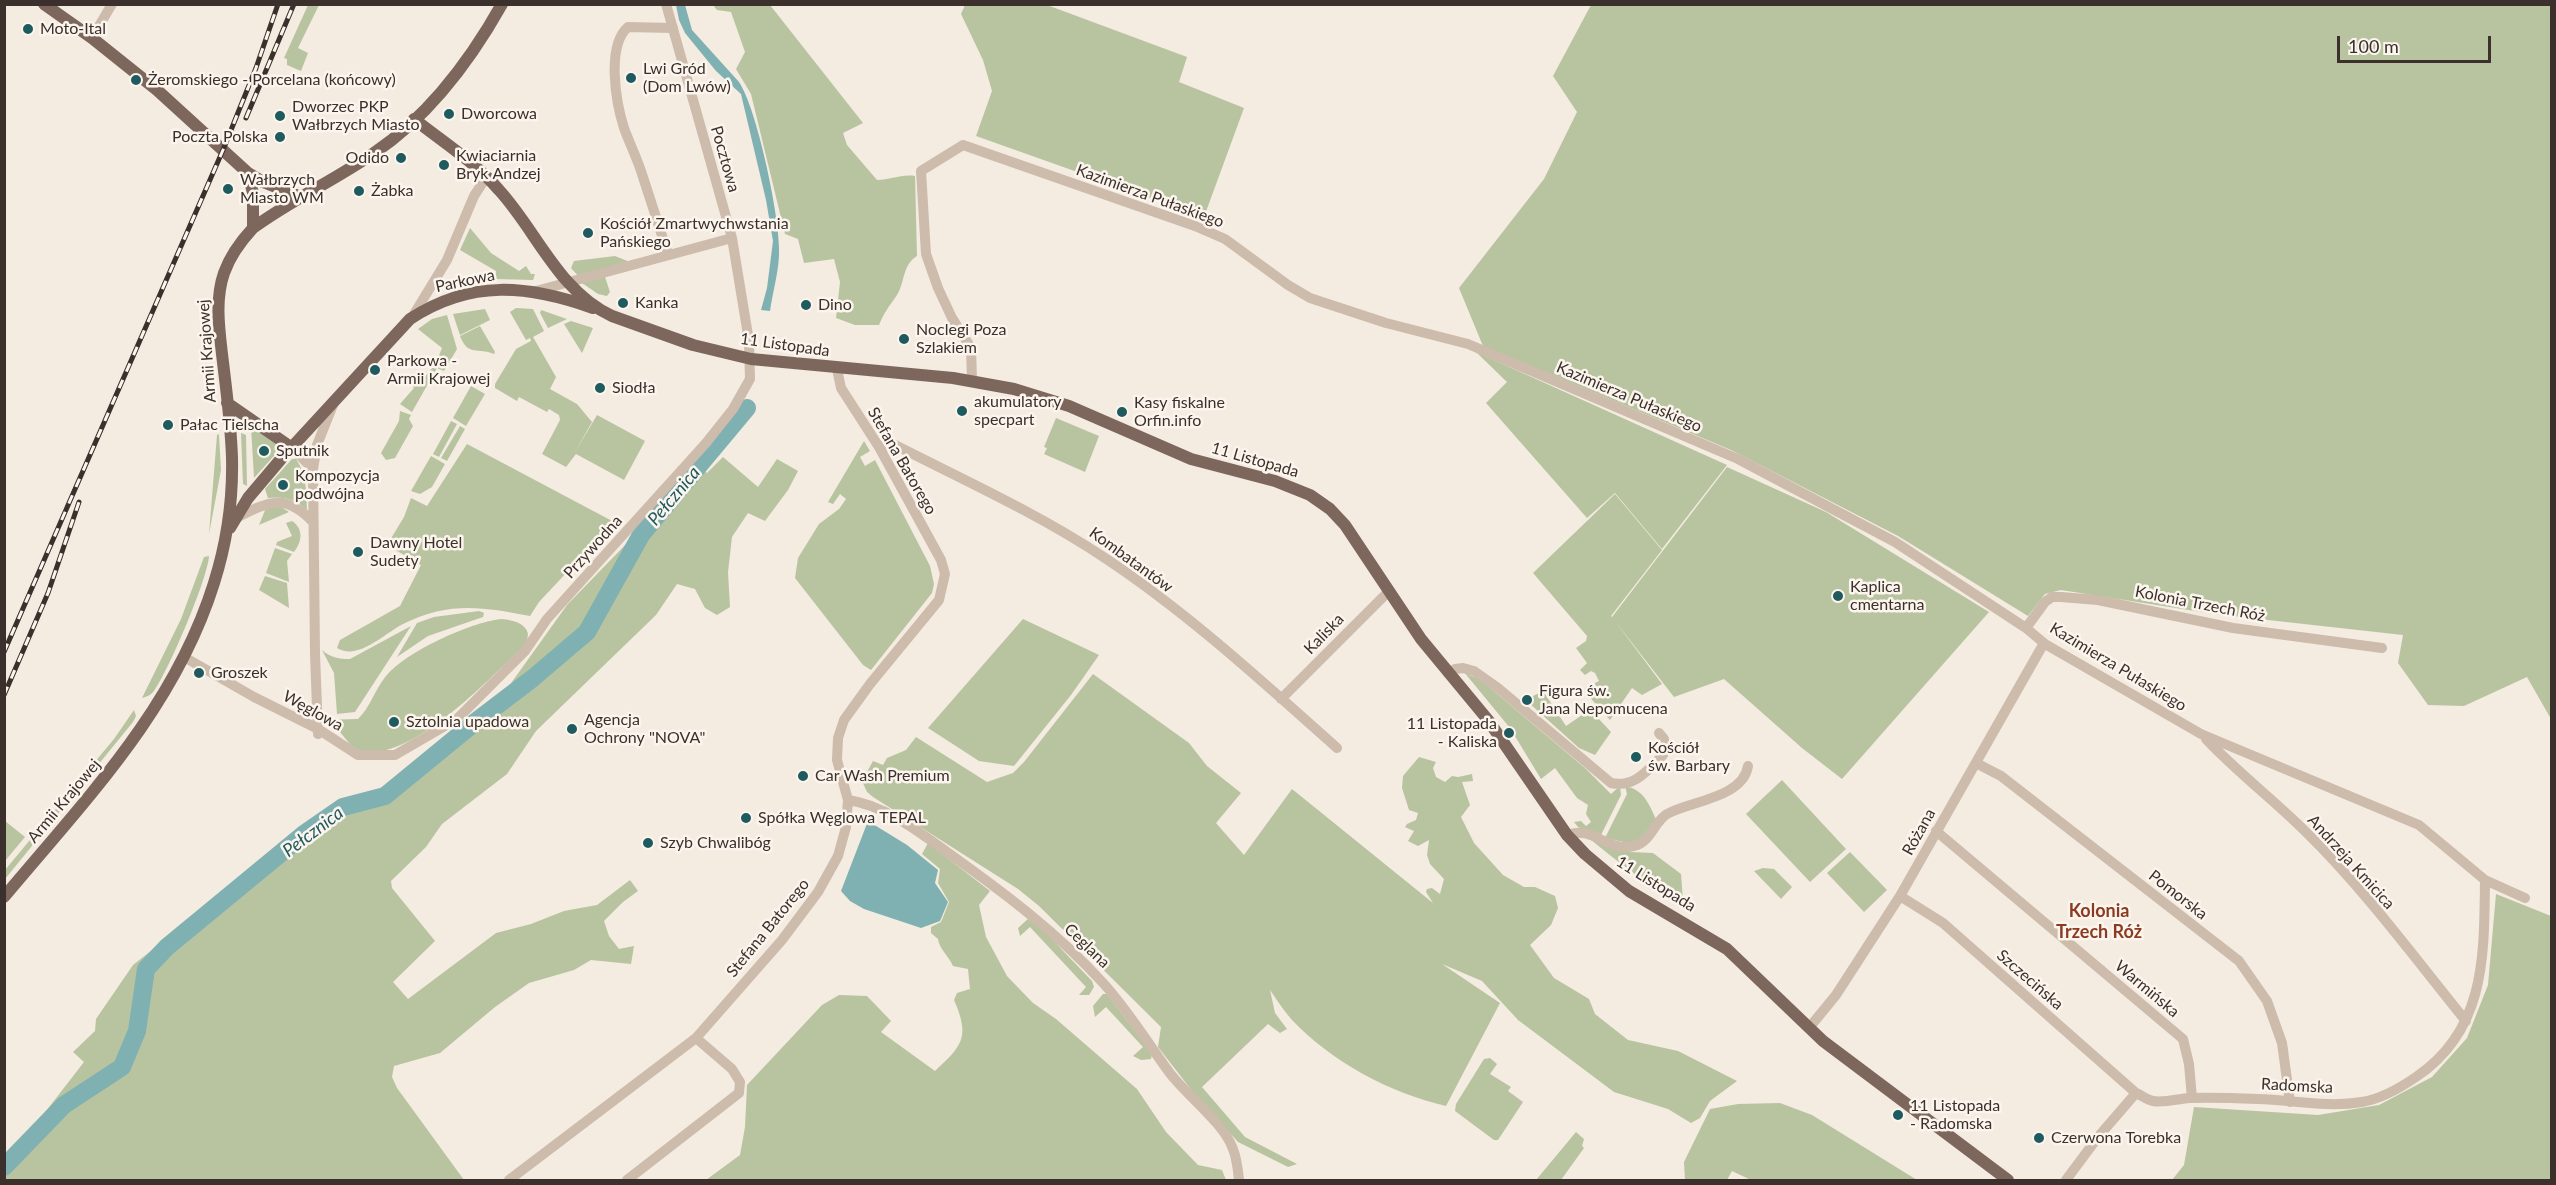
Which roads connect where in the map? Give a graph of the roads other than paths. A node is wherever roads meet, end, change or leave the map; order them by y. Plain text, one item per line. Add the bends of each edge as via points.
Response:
1 (44, 4) edge
2 (112, 4) edge
3 (502, 4) edge
4 (665, 5) edge
5 (673, 28) junction
6 (92, 38) junction
7 (414, 119) junction
8 (248, 173) junction
9 (487, 176) junction
10 (301, 197) junction
11 (253, 228) junction
12 (732, 238) junction
13 (668, 254) junction
14 (569, 283) junction
15 (536, 291) junction
16 (600, 310) junction
17 (411, 319) junction
18 (751, 359) junction
19 (837, 369) junction
20 (972, 381) junction
21 (227, 403) junction
22 (334, 403) junction
23 (879, 447) junction
24 (292, 448) junction
25 (313, 469) junction
26 (236, 518) junction
27 (313, 522) junction
28 (225, 539) junction
29 (1389, 591) junction
30 (2026, 628) junction
31 (2044, 644) junction
32 (2382, 648) dead end
33 (184, 657) junction
34 (1448, 673) junction
35 (1281, 699) junction
36 (318, 733) junction
37 (1659, 733) dead end
38 (2201, 734) junction
39 (431, 736) joint
40 (1337, 748) dead end
41 (1976, 763) junction
42 (1748, 766) dead end
43 (848, 800) junction
44 (1936, 831) junction
45 (1567, 835) junction
46 (2485, 880) junction
47 (1900, 896) junction
48 (4, 897) edge
49 (2525, 898) dead end
50 (2466, 1021) junction
51 (1809, 1028) junction
52 (696, 1038) junction
53 (2136, 1093) junction
54 (2192, 1098) junction
55 (2290, 1102) junction
56 (509, 1180) edge
57 (627, 1180) edge
58 (1239, 1180) edge
59 (2008, 1180) edge
60 (2066, 1180) edge

1 - 6 main road
2 - 6 street
3 - 7 main road, Armii Krajowej via 469,58
4 - 5 street, Pocztowa
5 - 12 street, Pocztowa
5 - 13 street via 627,27 615,47 623,126
6 - 8 main road
7 - 9 main road, 11 Listopada
7 - 10 main road, Armii Krajowej via 375,153
8 - 10 main road
8 - 11 main road via 254,193
9 - 14 main road, 11 Listopada
9 - 17 street, Parkowa via 474,196 447,260
10 - 11 main road, Armii Krajowej
11 - 21 main road, Armii Krajowej via 229,261 220,288 219,322
12 - 13 street
12 - 18 street, Pocztowa
13 - 14 street
14 - 15 street
14 - 16 main road, 11 Listopada
15 - 16 main road, Parkowa
15 - 17 main road, Parkowa via 481,291 437,303
16 - 18 main road, 11 Listopada via 693,345
17 - 22 main road, Parkowa
18 - 19 main road, 11 Listopada
18 - 39 street, Przywodna via 750,379 706,443 547,619 525,651 457,719
19 - 20 main road, 11 Listopada
19 - 23 street, Stefana Batorego via 841,388
20 - 29 main road, 11 Listopada via 1047,398 1191,459 1299,489 1346,525
20 - 30 street, Kazimierza Pułaskiego via 971,348 942,298 926,254 921,171 963,146 1195,226 1225,239 1310,298 1468,344 1738,459 1895,542
21 - 24 main road
21 - 28 main road, Armii Krajowej via 231,483
22 - 24 main road, Parkowa
22 - 25 street via 317,445
23 - 35 street, Kombatantów via 893,444 1071,536 1149,590
23 - 43 street, Stefana Batorego via 945,574 939,600 844,720 837,760
24 - 25 street
24 - 26 main road, Parkowa via 248,498
25 - 27 street
26 - 27 street via 262,504 286,502 302,510
26 - 28 main road, Parkowa
27 - 36 street
28 - 33 main road, Armii Krajowej via 214,584
29 - 34 main road, 11 Listopada
29 - 35 street, Kaliska
30 - 31 street, Kazimierza Pułaskiego
30 - 32 street, Kolonia Trzech Róż via 2045,602 2061,597 2098,600 2233,628
31 - 38 street, Kazimierza Pułaskiego
31 - 41 street, Różana
33 - 36 street, Węglowa
33 - 48 main road, Armii Krajowej via 129,748
34 - 37 street via 1463,668 1482,677 1611,783 1633,781 1663,755 1664,739
34 - 45 main road, 11 Listopada via 1510,750
35 - 40 street, Kombatantów
36 - 39 street, Węglowa via 358,755 395,755
38 - 46 street, Kazimierza Pułaskiego via 2419,825
38 - 50 street, Andrzeja Kmicica via 2345,873
41 - 44 street, Różana
41 - 55 street, Pomorska via 2001,776 2239,961 2266,1001 2282,1043
42 - 45 street via 1747,773 1717,798 1666,815 1648,838 1636,845 1621,847 1582,832
43 - 52 street, Stefana Batorego via 846,827 827,878 782,940
43 - 58 street, Ceglana via 868,803 923,835 1022,906 1068,948 1104,984 1141,1029 1170,1074 1215,1123 1234,1149
44 - 47 street, Różana
44 - 54 street, Warmińska via 2183,1039
45 - 51 main road, 11 Listopada via 1629,891 1727,949
46 - 49 street, Kazimierza Pułaskiego
46 - 50 street, Radomska via 2481,974
47 - 51 street, Różana via 1836,995
47 - 53 street, Szczecińska via 1943,923
50 - 55 street, Radomska via 2451,1046 2399,1089 2364,1102
51 - 59 main road, 11 Listopada
52 - 56 street, Stefana Batorego
52 - 57 street via 732,1070 740,1082 739,1093
53 - 54 street, Radomska via 2152,1101
53 - 60 street
54 - 55 street, Radomska

